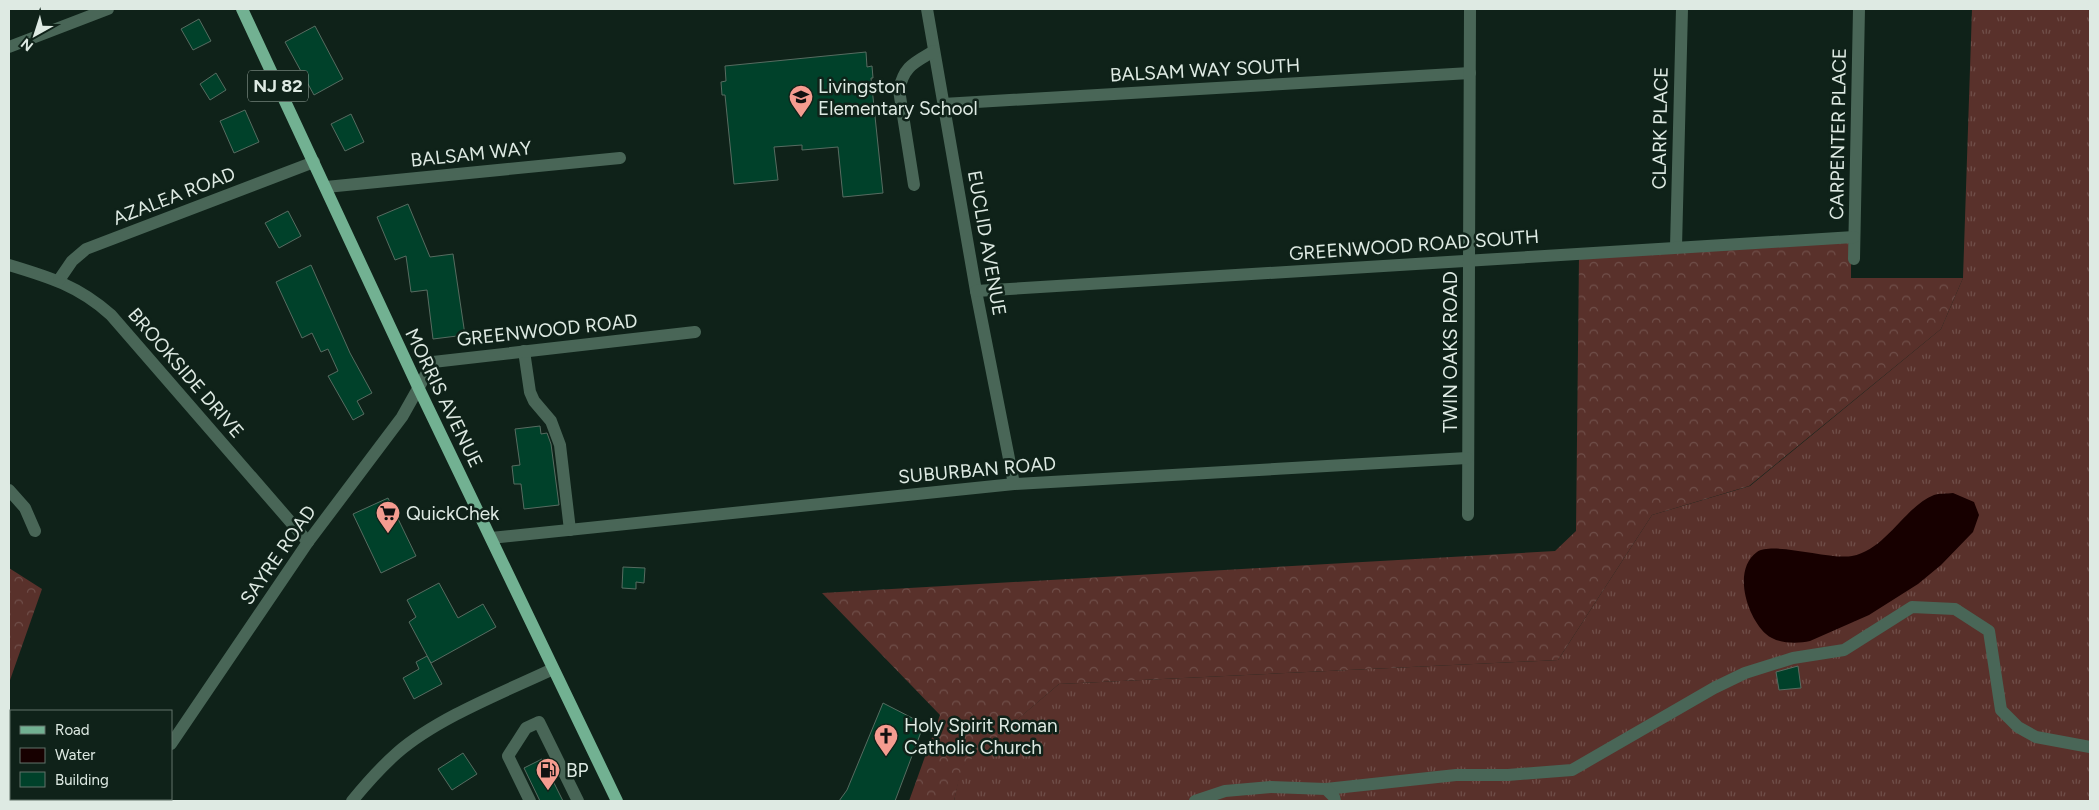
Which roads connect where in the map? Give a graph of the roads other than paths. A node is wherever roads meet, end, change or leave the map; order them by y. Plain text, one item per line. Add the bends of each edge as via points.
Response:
1 (108, 9) edge
2 (242, 9) edge
3 (927, 9) edge
4 (1470, 9) edge
5 (1682, 9) edge
6 (1859, 9) edge
7 (9, 47) edge
8 (934, 50) junction
9 (1470, 73) junction
10 (943, 104) junction
11 (620, 158) dead end
12 (314, 162) junction
13 (914, 185) dead end
14 (326, 187) junction
15 (1854, 237) junction
16 (1676, 248) junction
17 (1854, 259) dead end
18 (1469, 260) junction
19 (9, 265) edge
20 (59, 280) junction
21 (976, 291) junction
22 (695, 332) dead end
23 (524, 351) junction
24 (418, 389) junction
25 (1467, 458) junction
26 (1014, 484) junction
27 (9, 490) edge
28 (1468, 515) dead end
29 (570, 530) junction
30 (35, 531) dead end
31 (491, 538) junction
32 (308, 542) junction
33 (553, 669) junction
34 (172, 743) edge
35 (2090, 747) edge
36 (1326, 789) junction
37 (352, 801) edge
38 (530, 801) edge
39 (578, 801) edge
40 (617, 801) edge
41 (1195, 801) edge
42 (1335, 801) edge

1 - 7 street
2 - 12 main road, MORRIS AVENUE / NJ 82
3 - 8 street, EUCLID AVENUE
4 - 9 street, TWIN OAKS ROAD
5 - 16 street, CLARK PLACE
6 - 15 street, CARPENTER PLACE
8 - 10 street, EUCLID AVENUE
8 - 13 street via 908,67 902,75 899,90
9 - 10 street, BALSAM WAY SOUTH
9 - 18 street, TWIN OAKS ROAD
10 - 21 street, EUCLID AVENUE
11 - 14 street, BALSAM WAY
12 - 14 main road, MORRIS AVENUE / NJ 82
12 - 20 street, AZALEA ROAD via 86,249 72,260
14 - 24 main road, MORRIS AVENUE / NJ 82
15 - 16 street, GREENWOOD ROAD SOUTH
15 - 17 street, CARPENTER PLACE
16 - 18 street, GREENWOOD ROAD SOUTH
18 - 21 street, GREENWOOD ROAD SOUTH
18 - 25 street, TWIN OAKS ROAD
19 - 20 street, BROOKSIDE DRIVE
20 - 32 street, BROOKSIDE DRIVE via 111,315
21 - 26 street, EUCLID AVENUE
22 - 23 street, GREENWOOD ROAD
23 - 24 street, GREENWOOD ROAD via 433,362
23 - 29 street via 530,392 551,421 560,445
24 - 31 main road, MORRIS AVENUE / NJ 82
24 - 32 street, SAYRE ROAD via 396,425
25 - 26 street, SUBURBAN ROAD
25 - 28 street, TWIN OAKS ROAD
26 - 29 street, SUBURBAN ROAD
27 - 30 street via 25,508
29 - 31 street, SUBURBAN ROAD
31 - 33 main road, MORRIS AVENUE / NJ 82
32 - 34 street, SAYRE ROAD
33 - 37 street via 428,730 398,752
33 - 40 main road, MORRIS AVENUE / NJ 82
35 - 36 street via 2036,737 2018,727 2002,710 1989,630 1955,609 1912,607 1844,650 1793,658 1745,673 1572,770 1456,775
36 - 41 street via 1271,787 1225,791
36 - 42 street
38 - 39 street via 508,756 526,728 539,722

